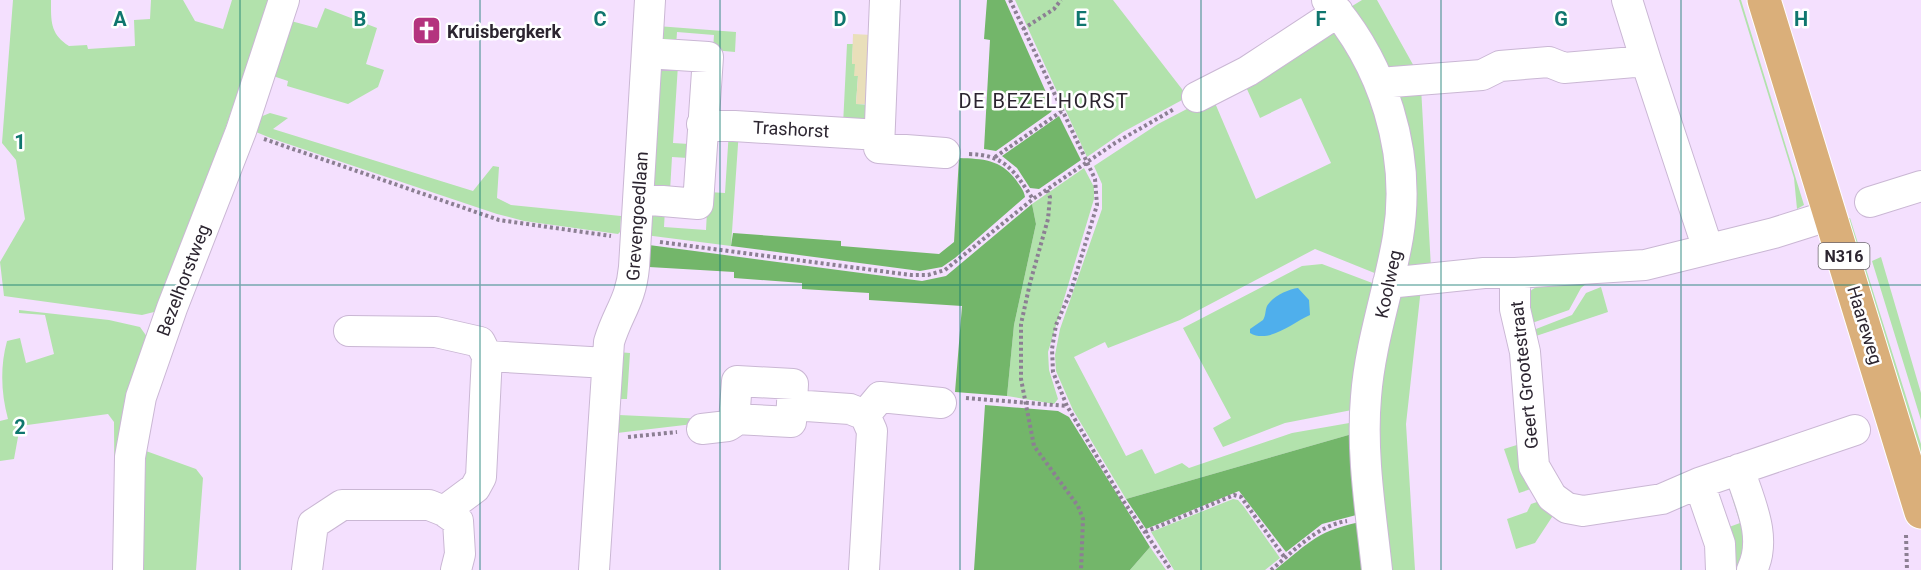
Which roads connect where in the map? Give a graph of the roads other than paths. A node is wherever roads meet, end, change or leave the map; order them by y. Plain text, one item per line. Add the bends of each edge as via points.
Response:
1 (284, 0) edge
2 (650, 0) edge
3 (885, 0) edge
4 (1627, 0) edge
5 (1764, 0) edge
6 (1332, 6) edge
7 (647, 53) junction
8 (1646, 61) junction
9 (1382, 86) junction
10 (1197, 97) road end
11 (702, 124) junction
12 (879, 135) junction
13 (945, 153) road end
14 (1921, 186) edge
15 (639, 199) junction
16 (1870, 202) dead end
17 (1831, 215) junction
18 (1708, 249) junction
19 (1515, 273) junction
20 (1388, 283) junction
21 (348, 331) dead end
22 (487, 356) junction
23 (607, 363) junction
24 (941, 403) road end
25 (865, 415) junction
26 (702, 429) road end
27 (1855, 430) dead end
28 (1739, 469) junction
29 (1699, 483) junction
30 (444, 511) junction
31 (1921, 512) edge
32 (128, 570) edge
33 (308, 570) edge
34 (456, 570) edge
35 (594, 570) edge
36 (864, 570) edge
37 (1377, 570) edge
38 (1721, 570) edge
39 (1752, 570) edge

1 - 32 street, Bezelhorstweg via 241,131 141,397 130,457
2 - 7 street, Grevengoedlaan
3 - 12 street
4 - 8 street
5 - 17 main road, Haareweg / N316
6 - 9 street, Koolweg
6 - 10 street, Koolweg via 1248,71
7 - 11 street via 708,57
7 - 15 street, Grevengoedlaan
8 - 9 street via 1564,68 1549,62 1500,66 1482,75
8 - 18 street
9 - 20 street, Koolweg via 1393,123 1401,201
11 - 12 street, Trashorst
11 - 15 street via 698,204
12 - 13 street via 879,148
14 - 16 street
15 - 23 street, Grevengoedlaan via 632,286 614,326
17 - 18 street
17 - 31 main road, Haareweg / N316
18 - 19 street via 1645,265
19 - 20 street
19 - 29 street, Geert Grootestraat via 1515,309 1525,352 1534,466 1552,497 1567,508 1583,511 1662,499
20 - 37 street, Koolweg via 1365,398
21 - 22 street via 436,332 480,342
22 - 23 street
22 - 30 street via 481,477 475,488
23 - 35 street, Grevengoedlaan
24 - 25 street via 880,397
25 - 26 street via 850,409 792,405 791,422 735,419 728,426
25 - 36 street via 872,431
27 - 28 street, Geert Grootestraat
28 - 29 street, Geert Grootestraat
28 - 39 street via 1760,534
29 - 38 street via 1720,544
30 - 33 street via 429,505 342,505 313,524
30 - 34 street via 458,521 460,554

